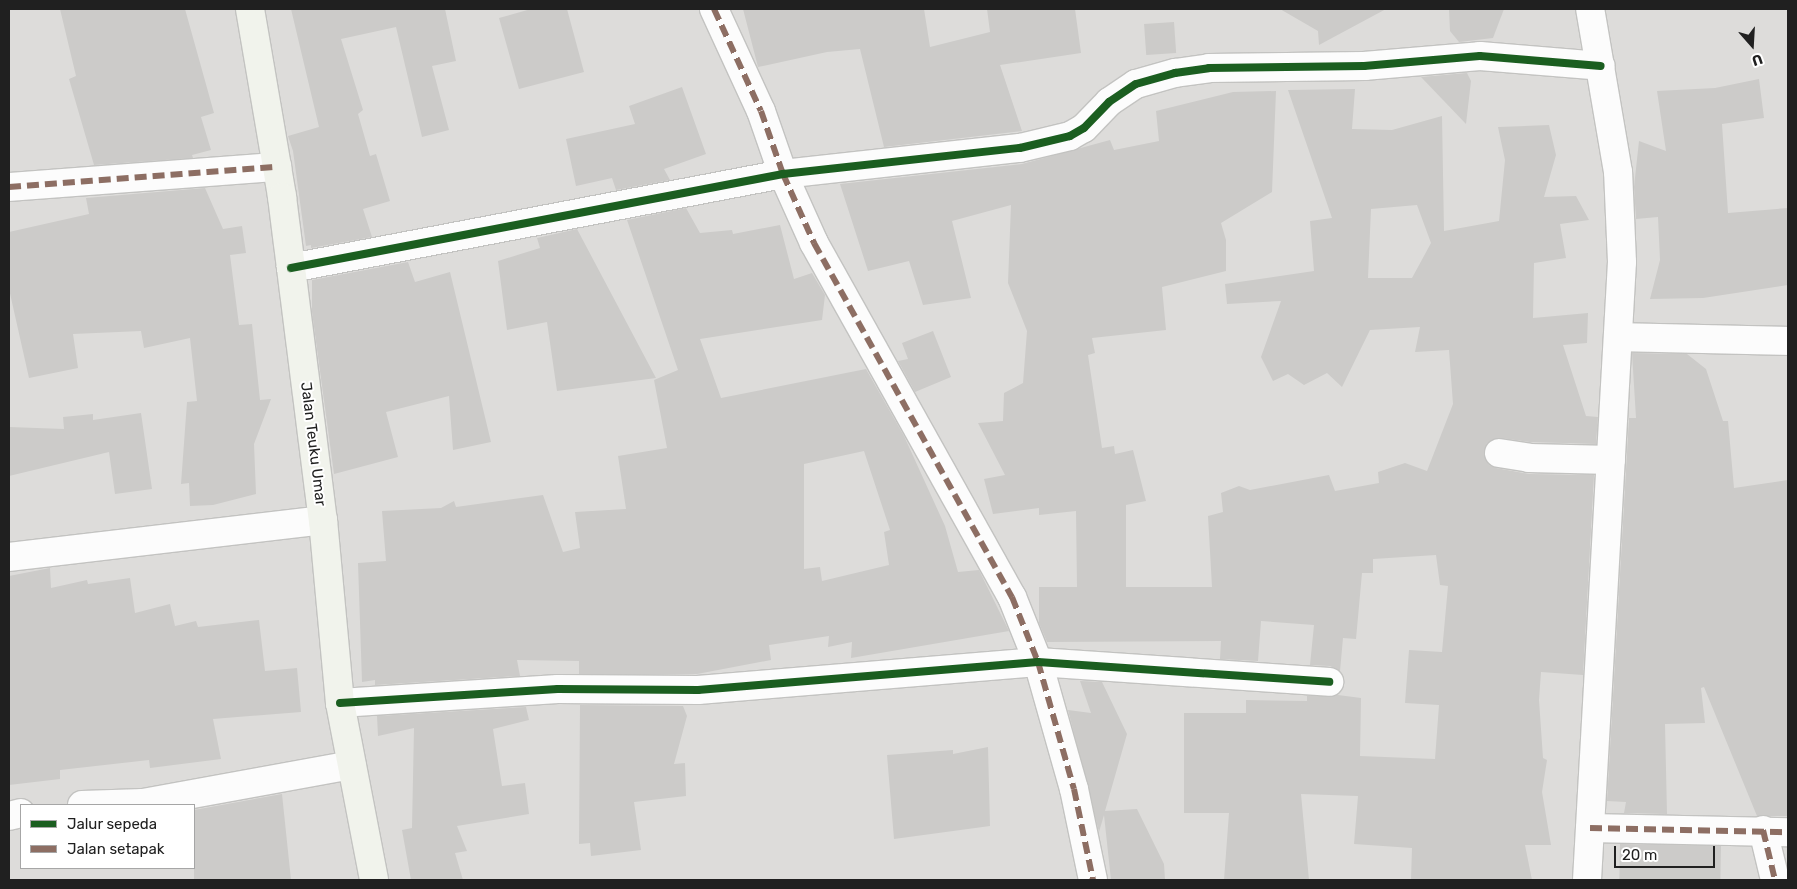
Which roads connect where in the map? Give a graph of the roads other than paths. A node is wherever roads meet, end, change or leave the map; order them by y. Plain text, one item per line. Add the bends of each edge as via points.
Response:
1 (250, 9) edge
2 (714, 9) edge
3 (1590, 9) edge
4 (1601, 66) junction
5 (277, 167) junction
6 (783, 174) junction
7 (9, 187) edge
8 (291, 268) junction
9 (1618, 337) junction
10 (1788, 341) edge
11 (1499, 453) dead end
12 (1610, 460) junction
13 (323, 520) junction
14 (9, 557) edge
15 (1038, 662) junction
16 (1329, 682) dead end
17 (340, 703) junction
18 (352, 765) junction
19 (112, 804) edge
20 (1590, 828) junction
21 (1776, 831) edge
22 (374, 880) edge
23 (1093, 880) edge
24 (1587, 880) edge
25 (1775, 880) edge

1 - 5 main road, Jalan Teuku Umar
2 - 6 street via 761,110
3 - 4 street
4 - 6 street via 1480,56 1364,66 1209,68 1136,84 1109,102 1084,128 1070,136 1020,148
4 - 9 street via 1618,172 1622,262
5 - 7 street
5 - 8 main road, Jalan Teuku Umar
6 - 8 street
6 - 15 street via 814,243 1012,597
8 - 13 main road, Jalan Teuku Umar
9 - 10 street
9 - 12 street
11 - 12 street via 1530,458
12 - 20 street
13 - 14 street
13 - 17 main road, Jalan Teuku Umar
15 - 16 street
15 - 17 street via 698,690 558,689
15 - 23 street via 1074,789
17 - 18 main road, Jalan Teuku Umar
18 - 19 street via 142,803
18 - 22 main road, Jalan Teuku Umar
20 - 21 street
20 - 24 street
21 - 25 street

